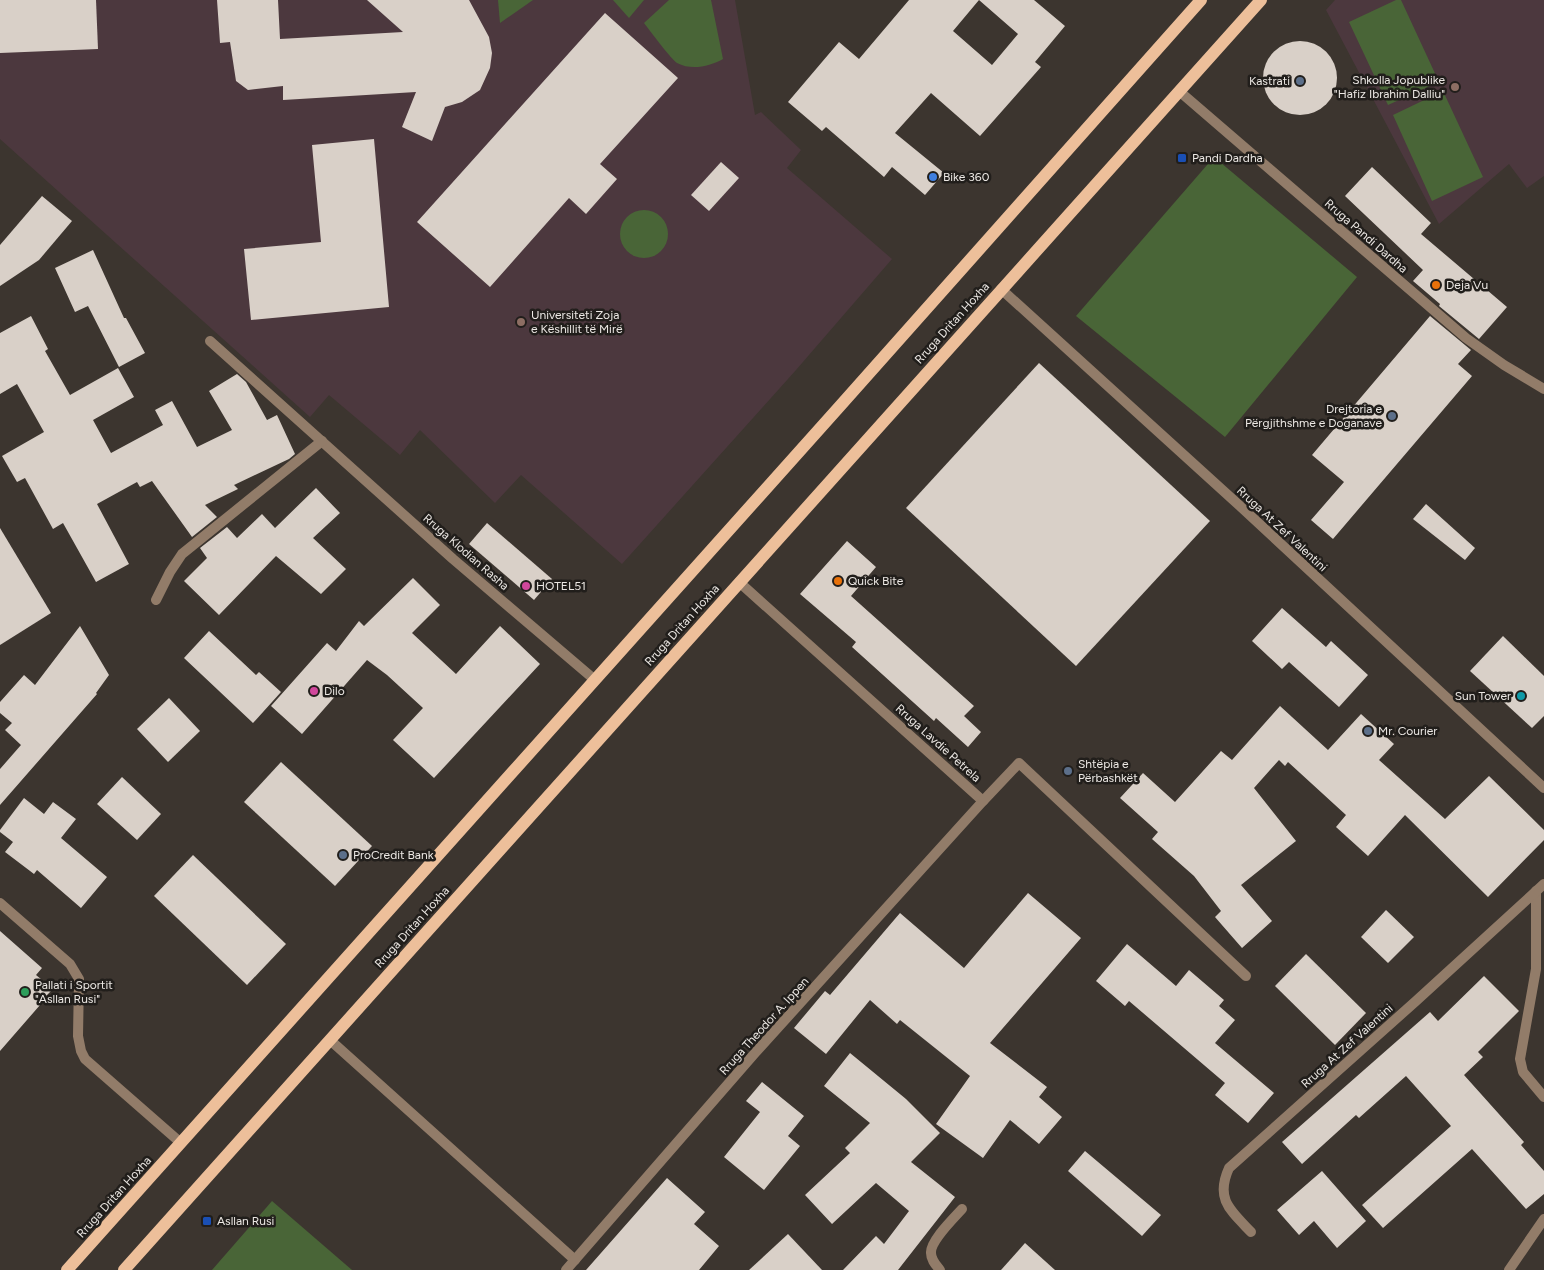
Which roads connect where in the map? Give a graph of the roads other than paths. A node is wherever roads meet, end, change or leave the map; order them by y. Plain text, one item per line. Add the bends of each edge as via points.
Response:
1 (1201, 0) edge
2 (1261, 0) edge
3 (1179, 91) junction
4 (1001, 289) junction
5 (210, 341) dead end
6 (1544, 390) edge
7 (322, 441) junction
8 (739, 582) junction
9 (156, 600) dead end
10 (595, 680) junction
11 (1544, 788) edge
12 (983, 801) junction
13 (1540, 888) edge
14 (0, 903) edge
15 (1246, 976) dead end
16 (330, 1040) junction
17 (1544, 1097) edge
18 (181, 1143) junction
19 (962, 1209) dead end
20 (1544, 1219) edge
21 (1251, 1232) dead end
22 (575, 1260) junction
23 (67, 1270) edge
24 (124, 1270) edge
25 (566, 1270) edge
26 (940, 1270) edge
27 (1508, 1270) edge

1 - 10 main road, Rruga Dritan Hoxha
2 - 3 main road, Rruga Dritan Hoxha
3 - 4 main road, Rruga Dritan Hoxha
3 - 6 street, Rruga Pandi Dardha via 1466,338
4 - 8 main road, Rruga Dritan Hoxha
4 - 11 street, Rruga At Zef Valentini
5 - 7 street, Rruga Klodian Rasha
7 - 9 street via 182,554
7 - 10 street, Rruga Klodian Rasha
8 - 12 street, Rruga Lavdie Petrela
8 - 16 main road, Rruga Dritan Hoxha
10 - 18 main road, Rruga Dritan Hoxha
12 - 15 street, Rruga Lavdie Petrela via 1018,763
12 - 22 street, Rruga Theodor A. Ippen via 755,1053
13 - 17 street, Rruga At Zef Valentini via 1536,969 1520,1059 1523,1072
13 - 21 street, Rruga At Zef Valentini via 1229,1168 1222,1191 1226,1203
14 - 18 street via 76,972 79,979 79,1046 85,1059
16 - 22 street
16 - 24 main road, Rruga Dritan Hoxha
18 - 23 main road, Rruga Dritan Hoxha
19 - 26 street via 930,1252
20 - 27 street
22 - 25 street, Rruga Theodor A. Ippen

